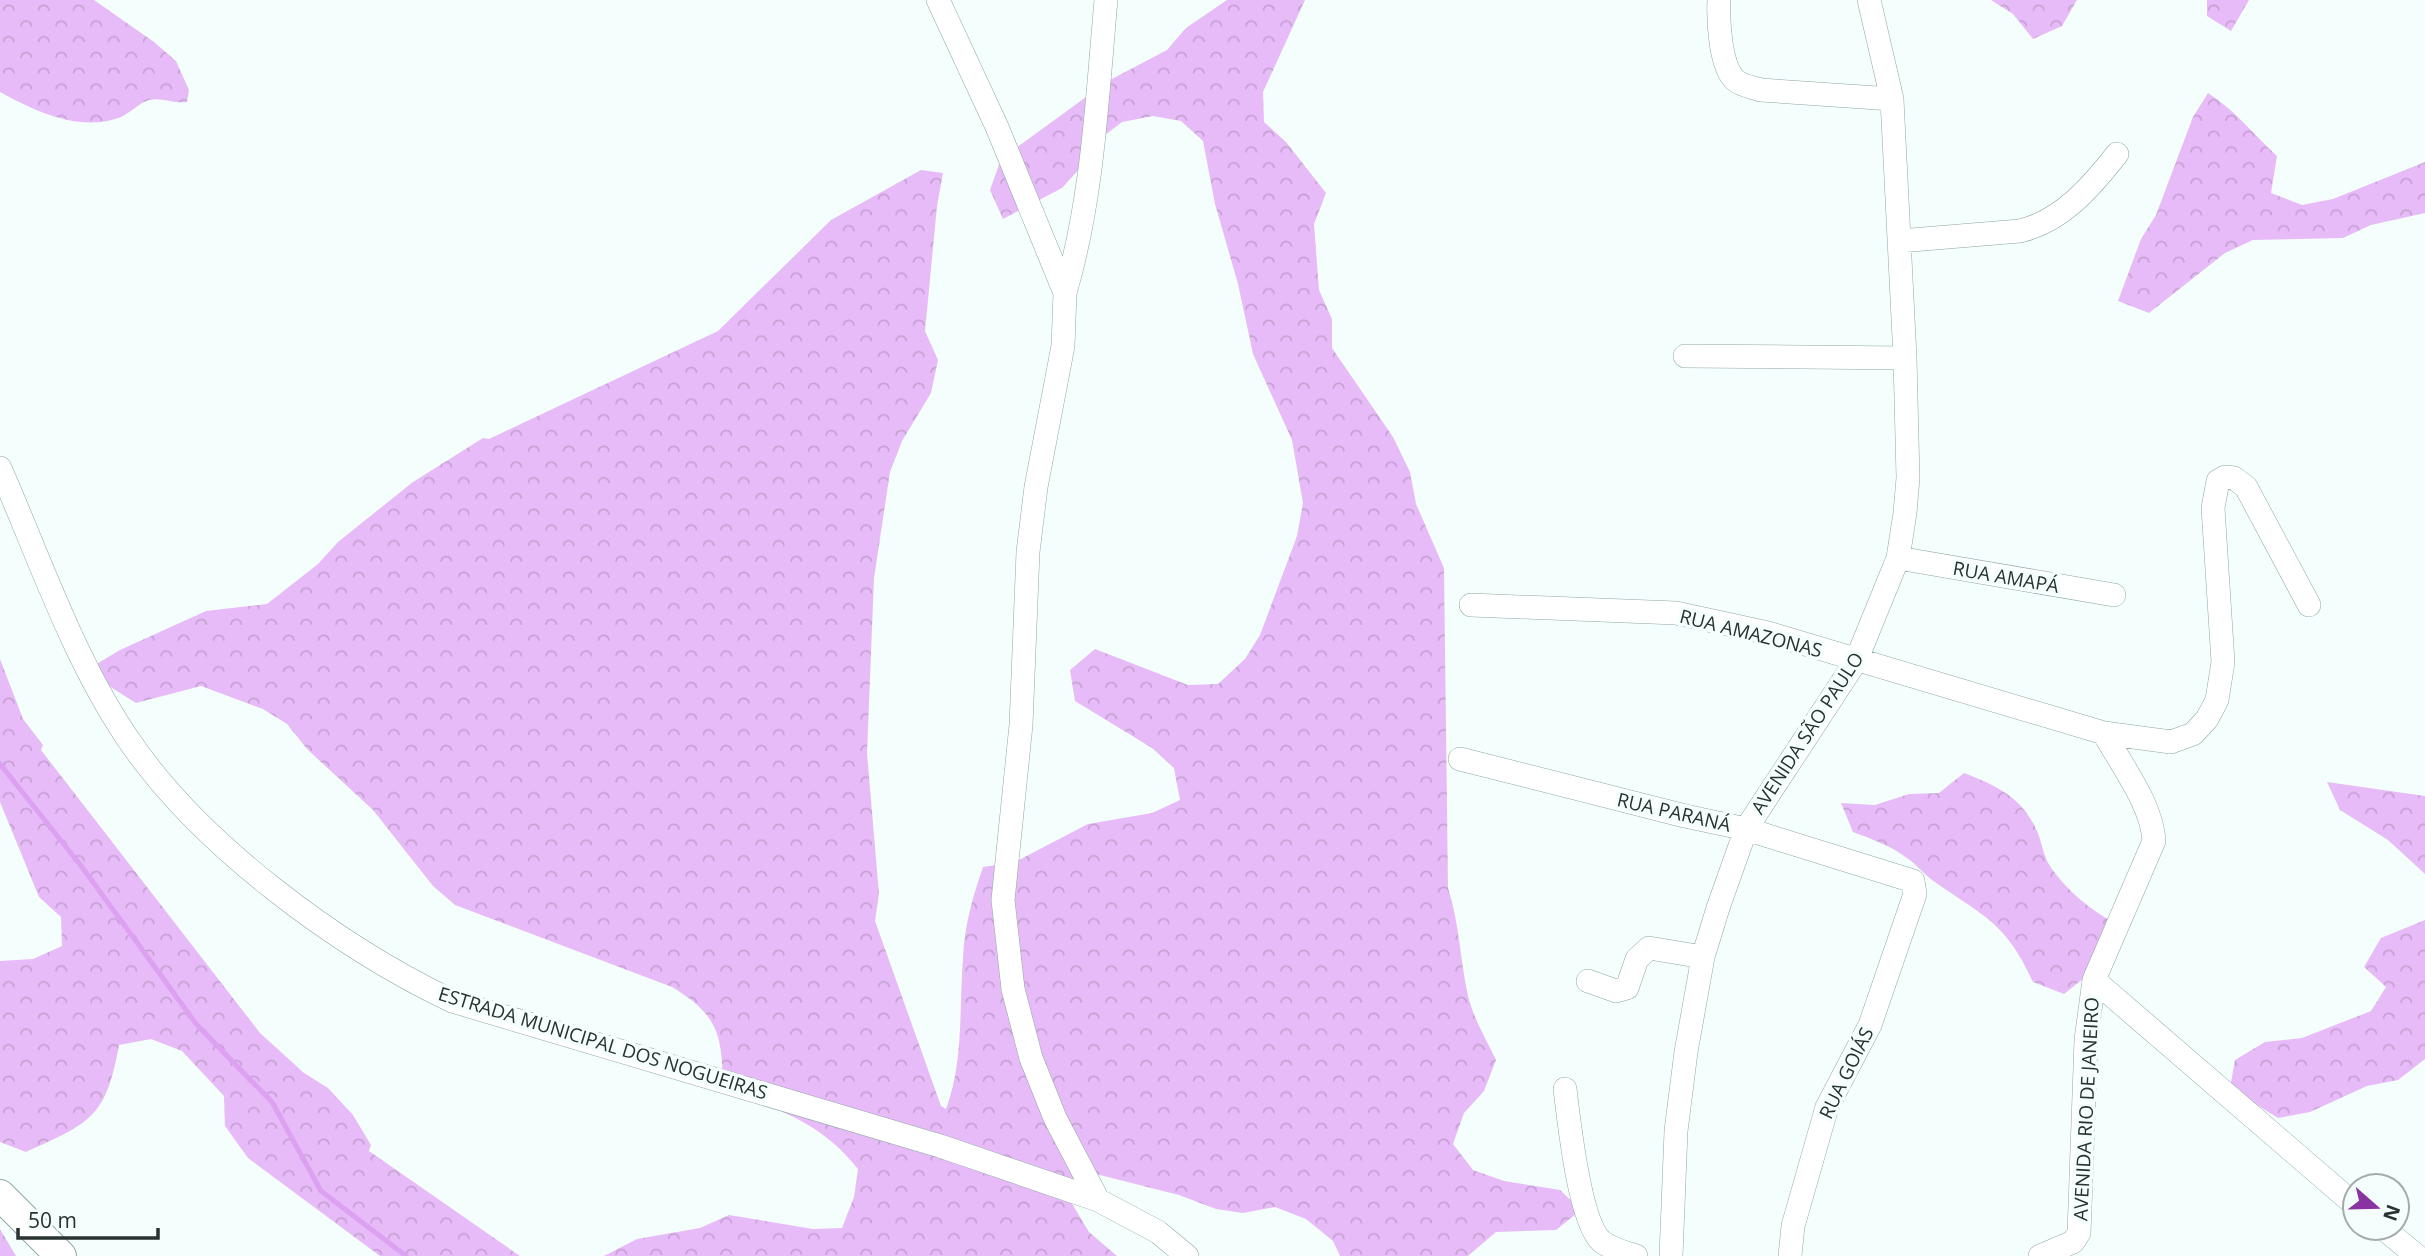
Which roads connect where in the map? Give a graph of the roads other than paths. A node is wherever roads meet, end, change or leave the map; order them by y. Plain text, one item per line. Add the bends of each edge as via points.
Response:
1 (938, 0) edge
2 (1106, 0) edge
3 (1719, 0) edge
4 (1869, 0) edge
5 (1892, 99) junction
6 (2117, 154) dead end
7 (1899, 241) junction
8 (1065, 293) junction
9 (1685, 356) dead end
10 (1905, 358) junction
11 (0, 468) edge
12 (1898, 558) junction
13 (2114, 595) dead end
14 (1471, 605) dead end
15 (2309, 605) dead end
16 (1856, 662) junction
17 (2104, 733) junction
18 (1460, 759) dead end
19 (1746, 829) junction
20 (1915, 894) joint
21 (1703, 957) junction
22 (2094, 980) junction
23 (1588, 981) dead end
24 (1565, 1089) dead end
25 (2341, 1193) edge
26 (0, 1195) edge
27 (1098, 1200) junction
28 (2400, 1242) edge
29 (61, 1256) edge
30 (1187, 1256) edge
31 (1636, 1256) edge
32 (1671, 1256) edge
33 (1790, 1256) edge
34 (2040, 1256) edge
35 (2417, 1256) edge

1 - 8 street via 997,127
2 - 8 street via 1091,177 1081,239
3 - 5 street via 1728,69 1744,85
4 - 5 street, AVENIDA SÃO PAULO
5 - 7 street, AVENIDA SÃO PAULO
6 - 7 street via 2054,219 2038,227
7 - 10 street, AVENIDA SÃO PAULO
8 - 27 street via 1063,346 1028,552 1021,725 1003,900 1013,989 1031,1058 1055,1118
9 - 10 street
10 - 12 street, AVENIDA SÃO PAULO via 1908,478
11 - 27 street, ESTRADA MUNICIPAL DOS NOGUEIRAS via 77,644 126,736 201,824 290,901 399,976 452,1001 927,1142
12 - 13 street, RUA AMAPÁ
12 - 16 street, AVENIDA SÃO PAULO
14 - 16 street, RUA AMAZONAS via 1676,612 1768,633
15 - 17 street, RUA AMAZONAS via 2246,487 2234,478 2218,481 2213,508 2223,662 2217,700 2193,734 2171,742
16 - 17 street, RUA AMAZONAS
16 - 19 street, AVENIDA SÃO PAULO
17 - 22 street via 2142,803 2154,841
18 - 19 street, RUA PARANÁ
19 - 20 street, RUA PARANÁ via 1907,877 1916,886
19 - 21 street, AVENIDA SÃO PAULO
20 - 33 street, RUA GOIÁS via 1870,1025 1827,1107 1793,1226
21 - 23 street via 1649,948 1637,959 1627,988 1616,991
21 - 32 street, AVENIDA SÃO PAULO via 1676,1130
22 - 25 street
22 - 34 street, AVENIDA RIO DE JANEIRO via 2086,1040 2079,1233 2073,1242
24 - 31 street via 1592,1227 1607,1245
26 - 29 main road
27 - 30 street, ESTRADA MUNICIPAL DOS NOGUEIRAS via 1158,1233
28 - 35 street

